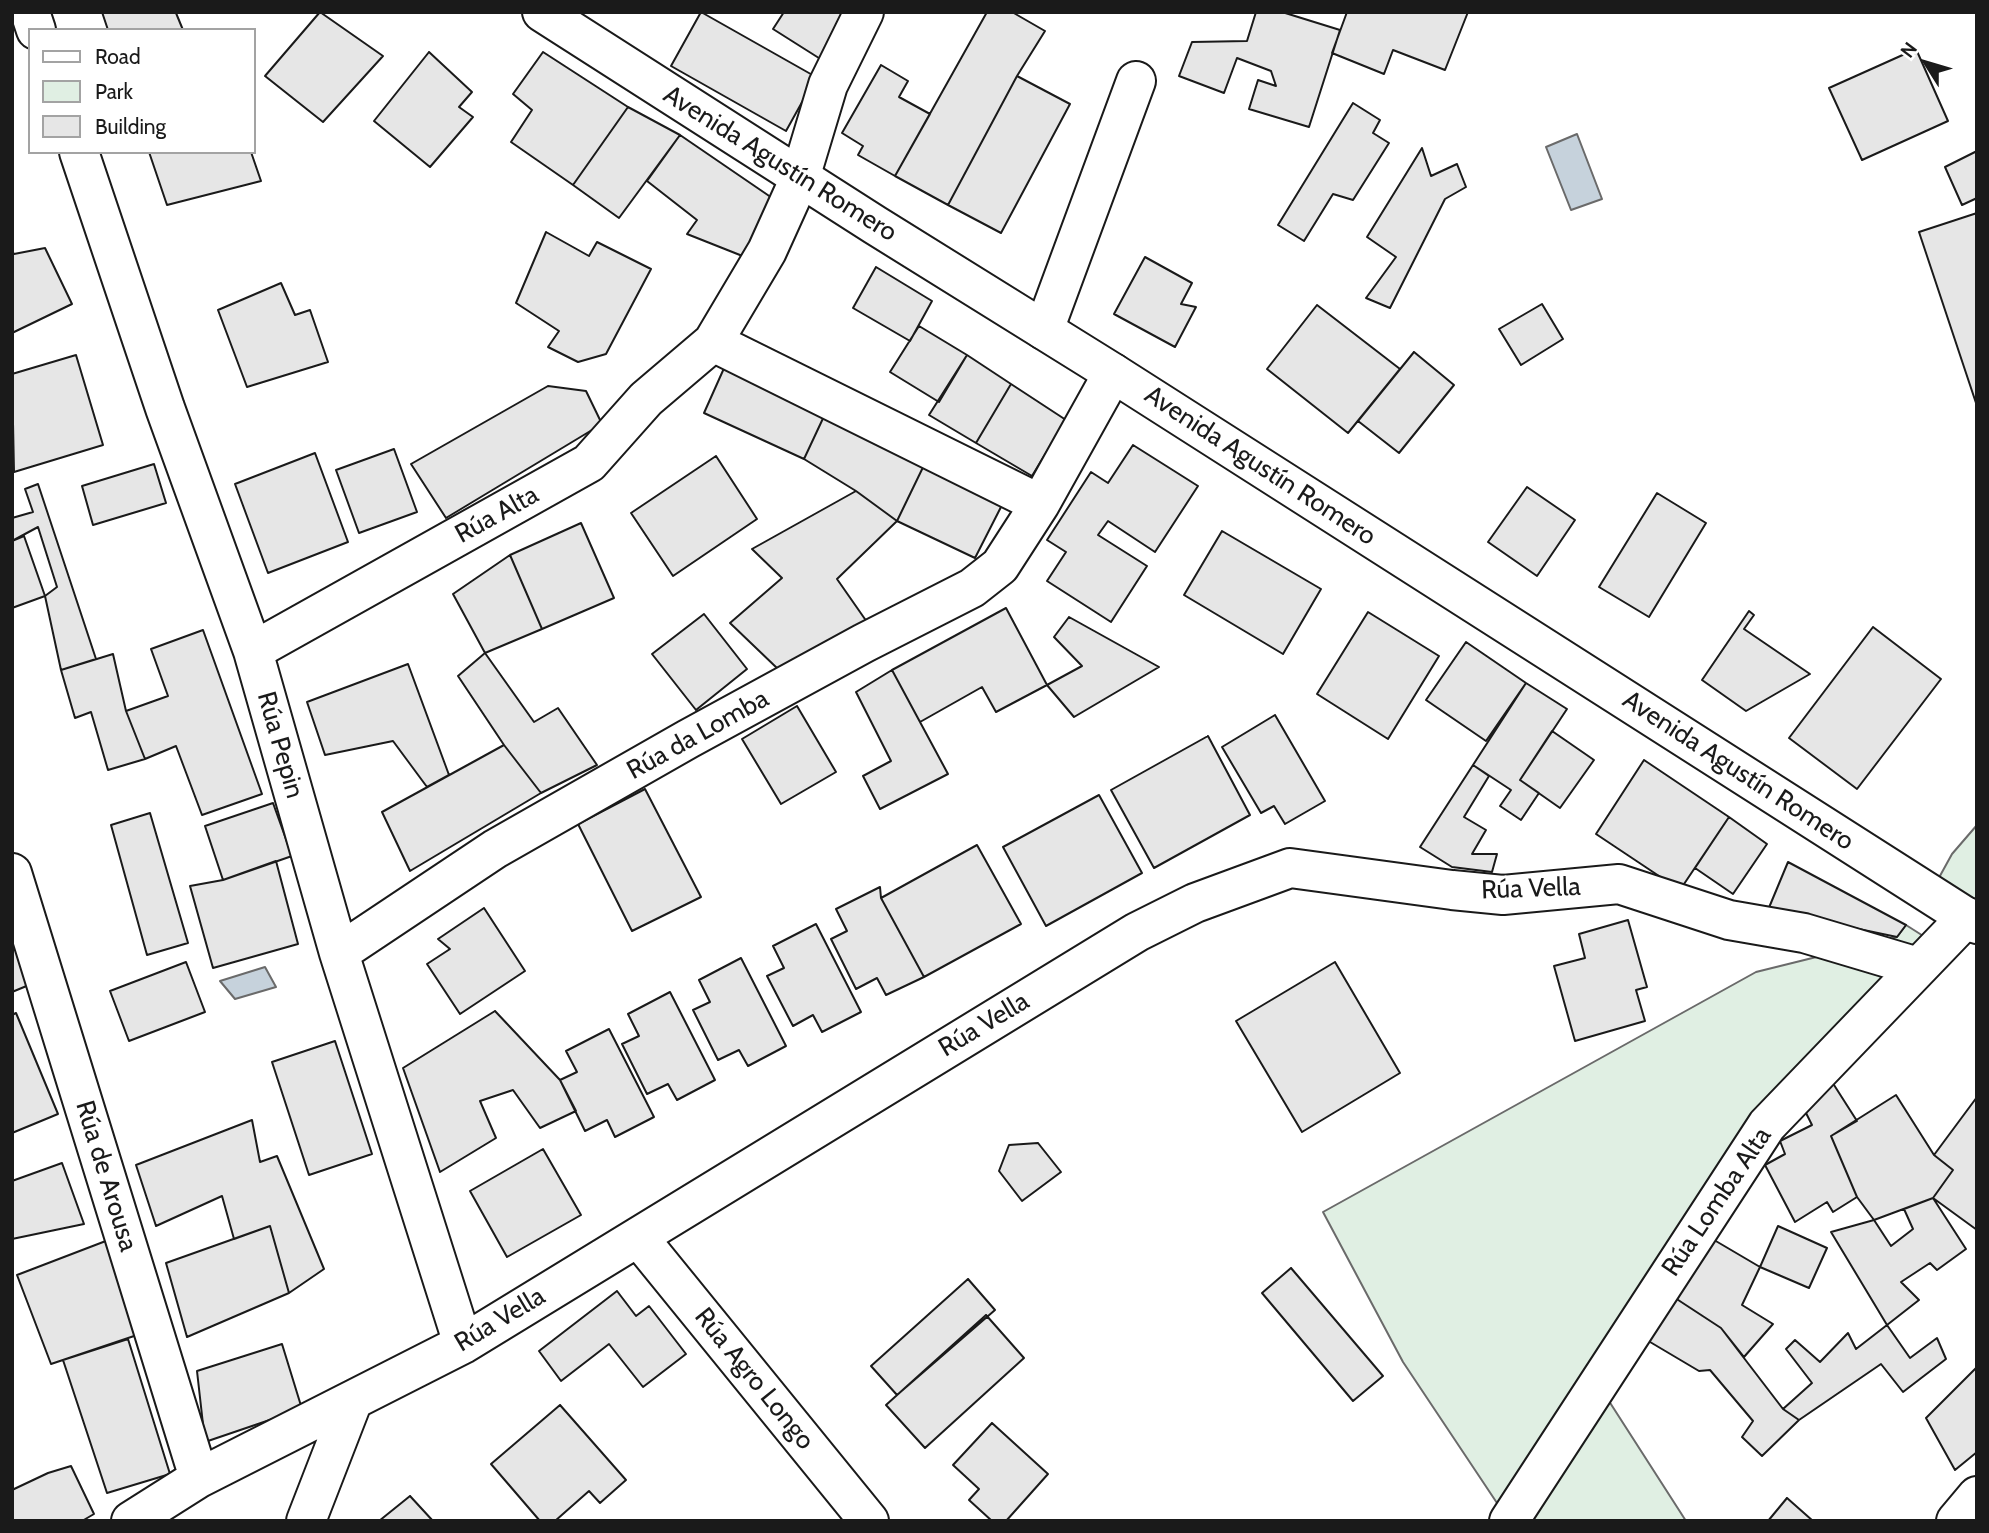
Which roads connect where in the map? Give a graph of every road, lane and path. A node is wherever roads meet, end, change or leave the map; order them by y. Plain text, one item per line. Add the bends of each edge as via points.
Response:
1 (542, 12) edge
2 (864, 12) edge
3 (1136, 81) dead end
4 (80, 154) edge
5 (800, 178) junction
6 (1044, 330) junction
7 (713, 342) junction
8 (1114, 373) junction
9 (1040, 504) junction
10 (253, 651) junction
11 (12, 873) edge
12 (1972, 920) edge
13 (339, 953) junction
14 (1918, 967) junction
15 (638, 1237) junction
16 (463, 1344) junction
17 (353, 1400) junction
18 (199, 1478) junction
19 (131, 1521) edge
20 (306, 1521) edge
21 (869, 1521) edge
22 (1509, 1521) edge

1 - 5 street, Avenida Agustín Romero
2 - 5 street via 828,85
3 - 6 street
4 - 10 street, Rúa Pepin
5 - 6 street, Avenida Agustín Romero
5 - 7 street via 767,251
6 - 8 street, Avenida Agustín Romero
7 - 9 street
7 - 10 street, Rúa Alta via 646,399 589,463
8 - 9 street, Rúa da Lomba
8 - 12 street, Avenida Agustín Romero
9 - 13 street, Rúa da Lomba via 1000,566 972,588 864,643 495,849
10 - 13 street, Rúa Pepin
11 - 18 street, Rúa de Arousa
12 - 14 street, Rúa Lomba Alta
13 - 16 street, Rúa Pepin
14 - 15 street, Rúa Vella via 1804,933 1729,919 1619,884 1503,895 1290,868 1195,903 1137,932
14 - 22 street, Rúa Lomba Alta via 1767,1125
15 - 16 street, Rúa Vella
15 - 21 street, Rúa Agro Longo
16 - 17 street, Rúa Vella
17 - 18 street, Rúa Vella
17 - 20 street
18 - 19 street, Rúa Vella

